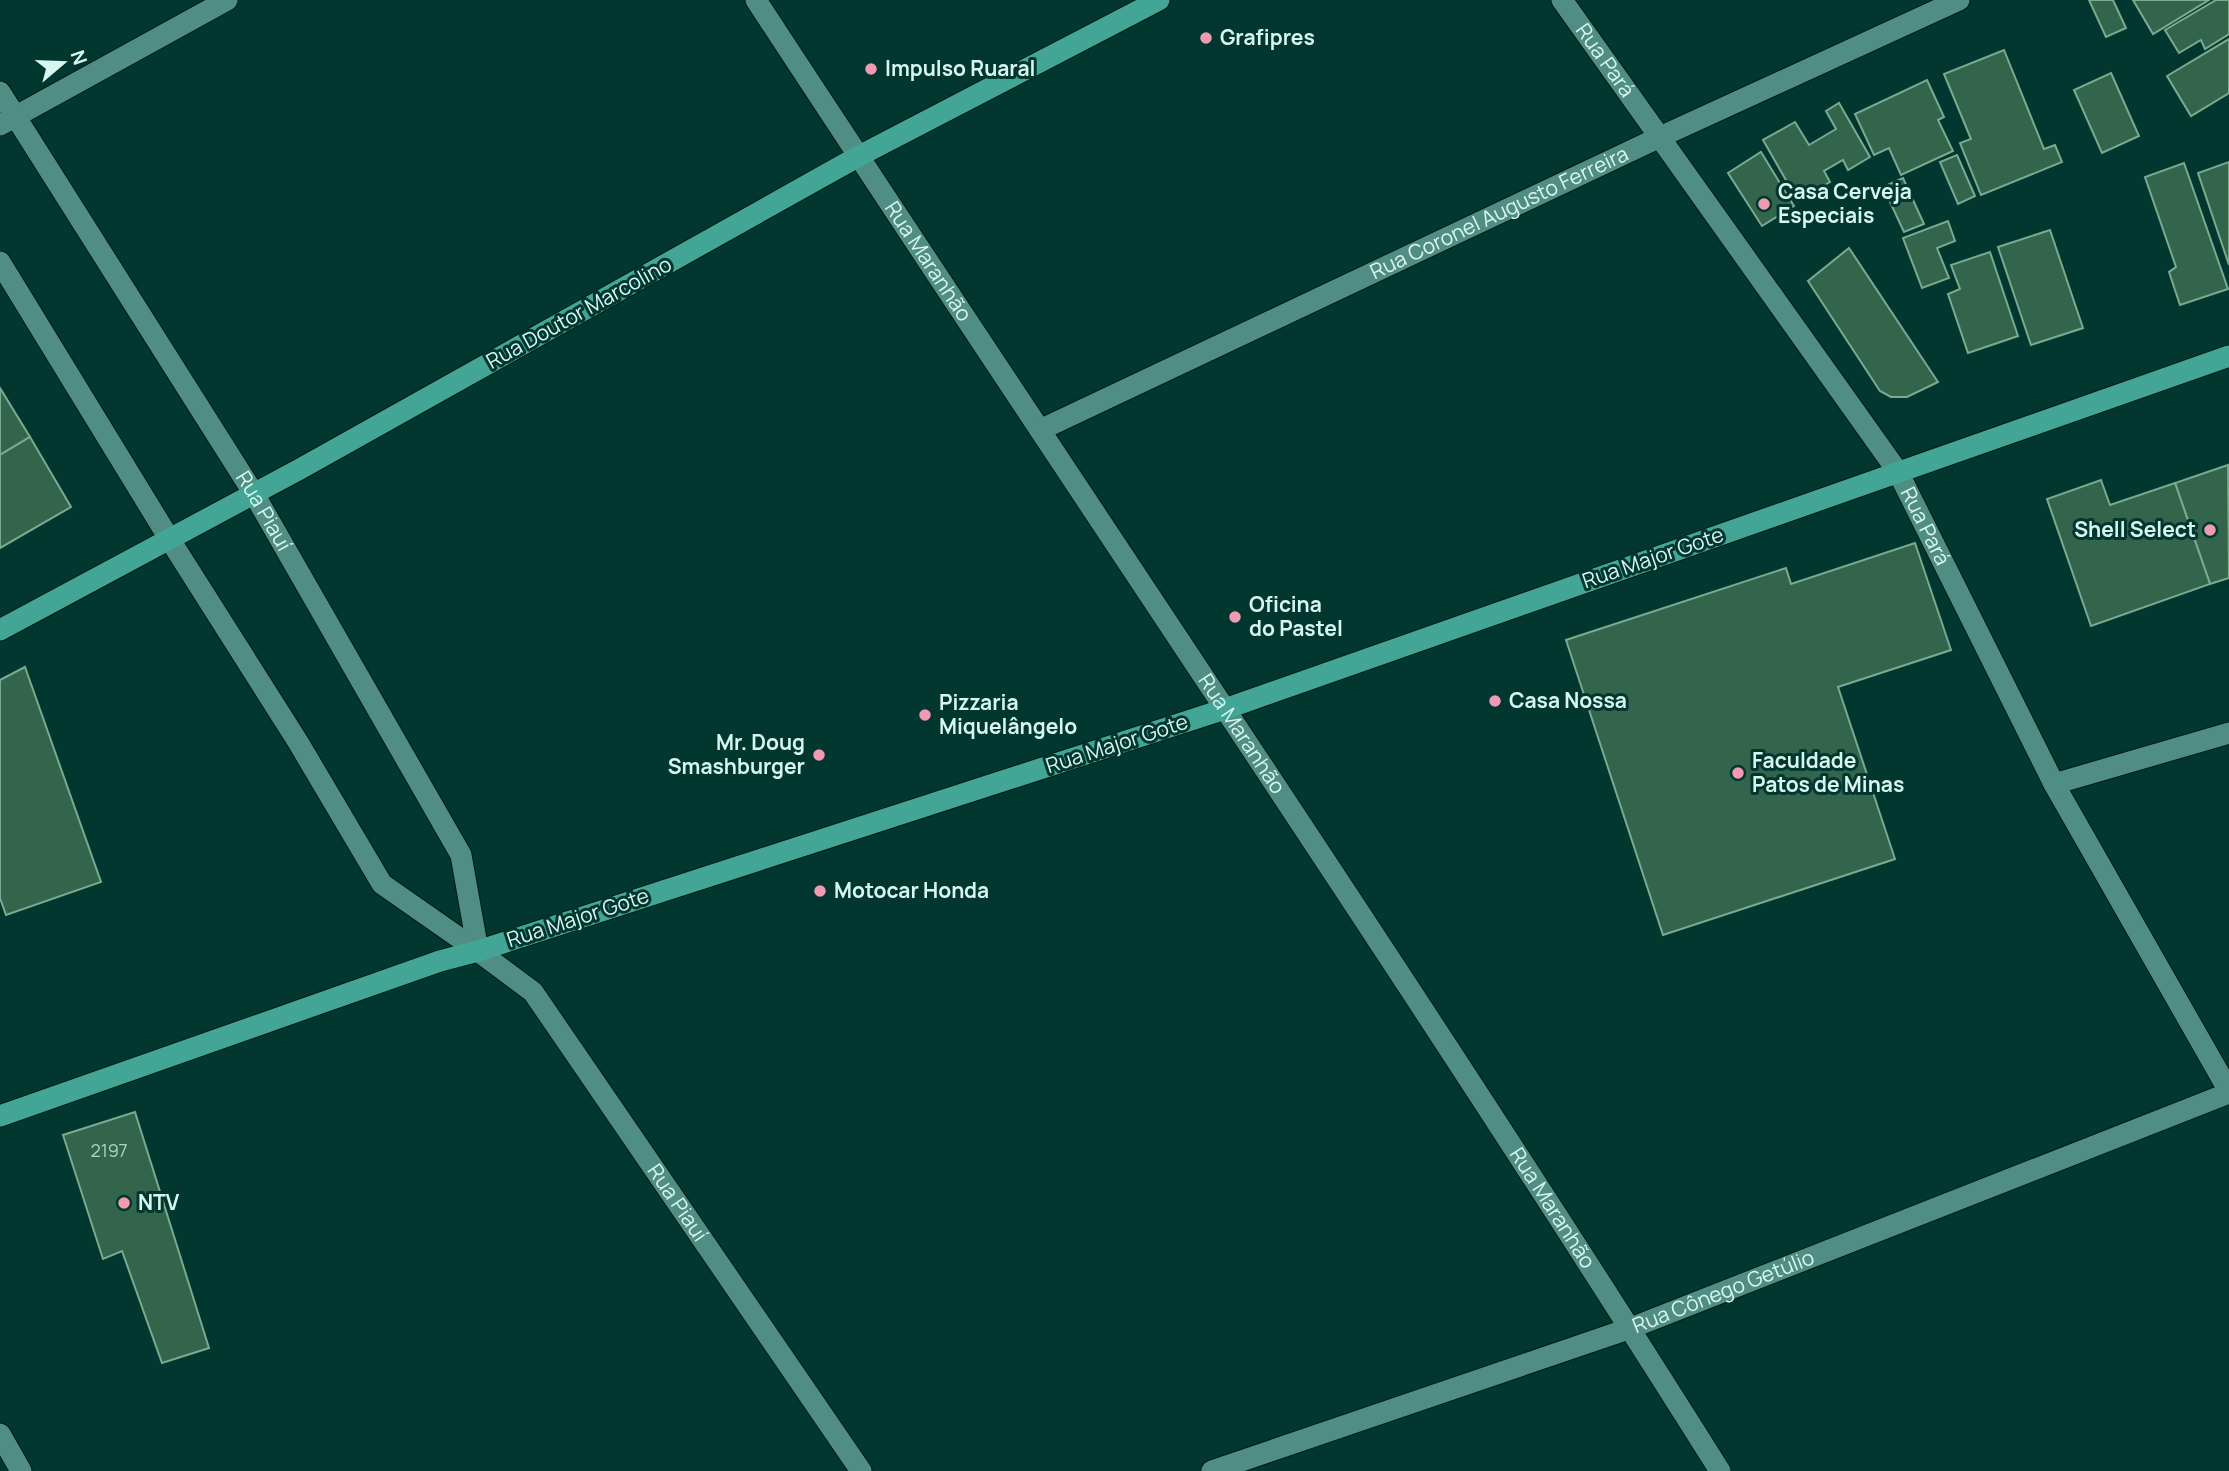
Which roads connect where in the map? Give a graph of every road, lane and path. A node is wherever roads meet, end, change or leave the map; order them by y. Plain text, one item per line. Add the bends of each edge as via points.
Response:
1 (227, 0) edge
2 (756, 0) edge
3 (1158, 0) edge
4 (1562, 0) edge
5 (1959, 0) edge
6 (0, 92) edge
7 (8, 120) edge
8 (1660, 137) junction
9 (859, 156) junction
10 (0, 262) edge
11 (2229, 356) edge
12 (1040, 430) junction
13 (1898, 472) junction
14 (254, 494) junction
15 (170, 540) junction
16 (0, 629) edge
17 (1225, 709) junction
18 (2229, 733) edge
19 (2054, 784) junction
20 (478, 951) junction
21 (2229, 1092) edge
22 (0, 1116) edge
23 (1630, 1328) junction
24 (0, 1434) edge
25 (22, 1471) edge
26 (861, 1471) edge
27 (1212, 1471) edge
28 (1720, 1471) edge

1 - 7 street
2 - 9 street, Rua Maranhão
3 - 9 main road, Rua Doutor Marcolino
4 - 8 street, Rua Pará
5 - 8 street, Rua Coronel Augusto Ferreira
6 - 7 street, Rua Piauí
7 - 14 street, Rua Piauí
8 - 12 street, Rua Coronel Augusto Ferreira
8 - 13 street, Rua Pará
9 - 12 street, Rua Maranhão
9 - 14 main road, Rua Doutor Marcolino
10 - 15 street, Rua Piauí
11 - 13 main road, Rua Major Gote
12 - 17 street, Rua Maranhão
13 - 17 main road, Rua Major Gote
13 - 19 street, Rua Pará
14 - 15 main road, Rua Doutor Marcolino
14 - 20 street, Rua Piauí via 461,855
15 - 16 main road, Rua Doutor Marcolino
15 - 20 street, Rua Piauí via 382,884
17 - 20 main road, Rua Major Gote
17 - 23 street, Rua Maranhão
18 - 19 street
19 - 21 street, Rua Pará
20 - 22 main road, Rua Major Gote
20 - 26 street, Rua Piauí via 533,992
21 - 23 street, Rua Cônego Getúlio
23 - 27 street, Rua Cônego Getúlio
23 - 28 street, Rua Maranhão
24 - 25 street

